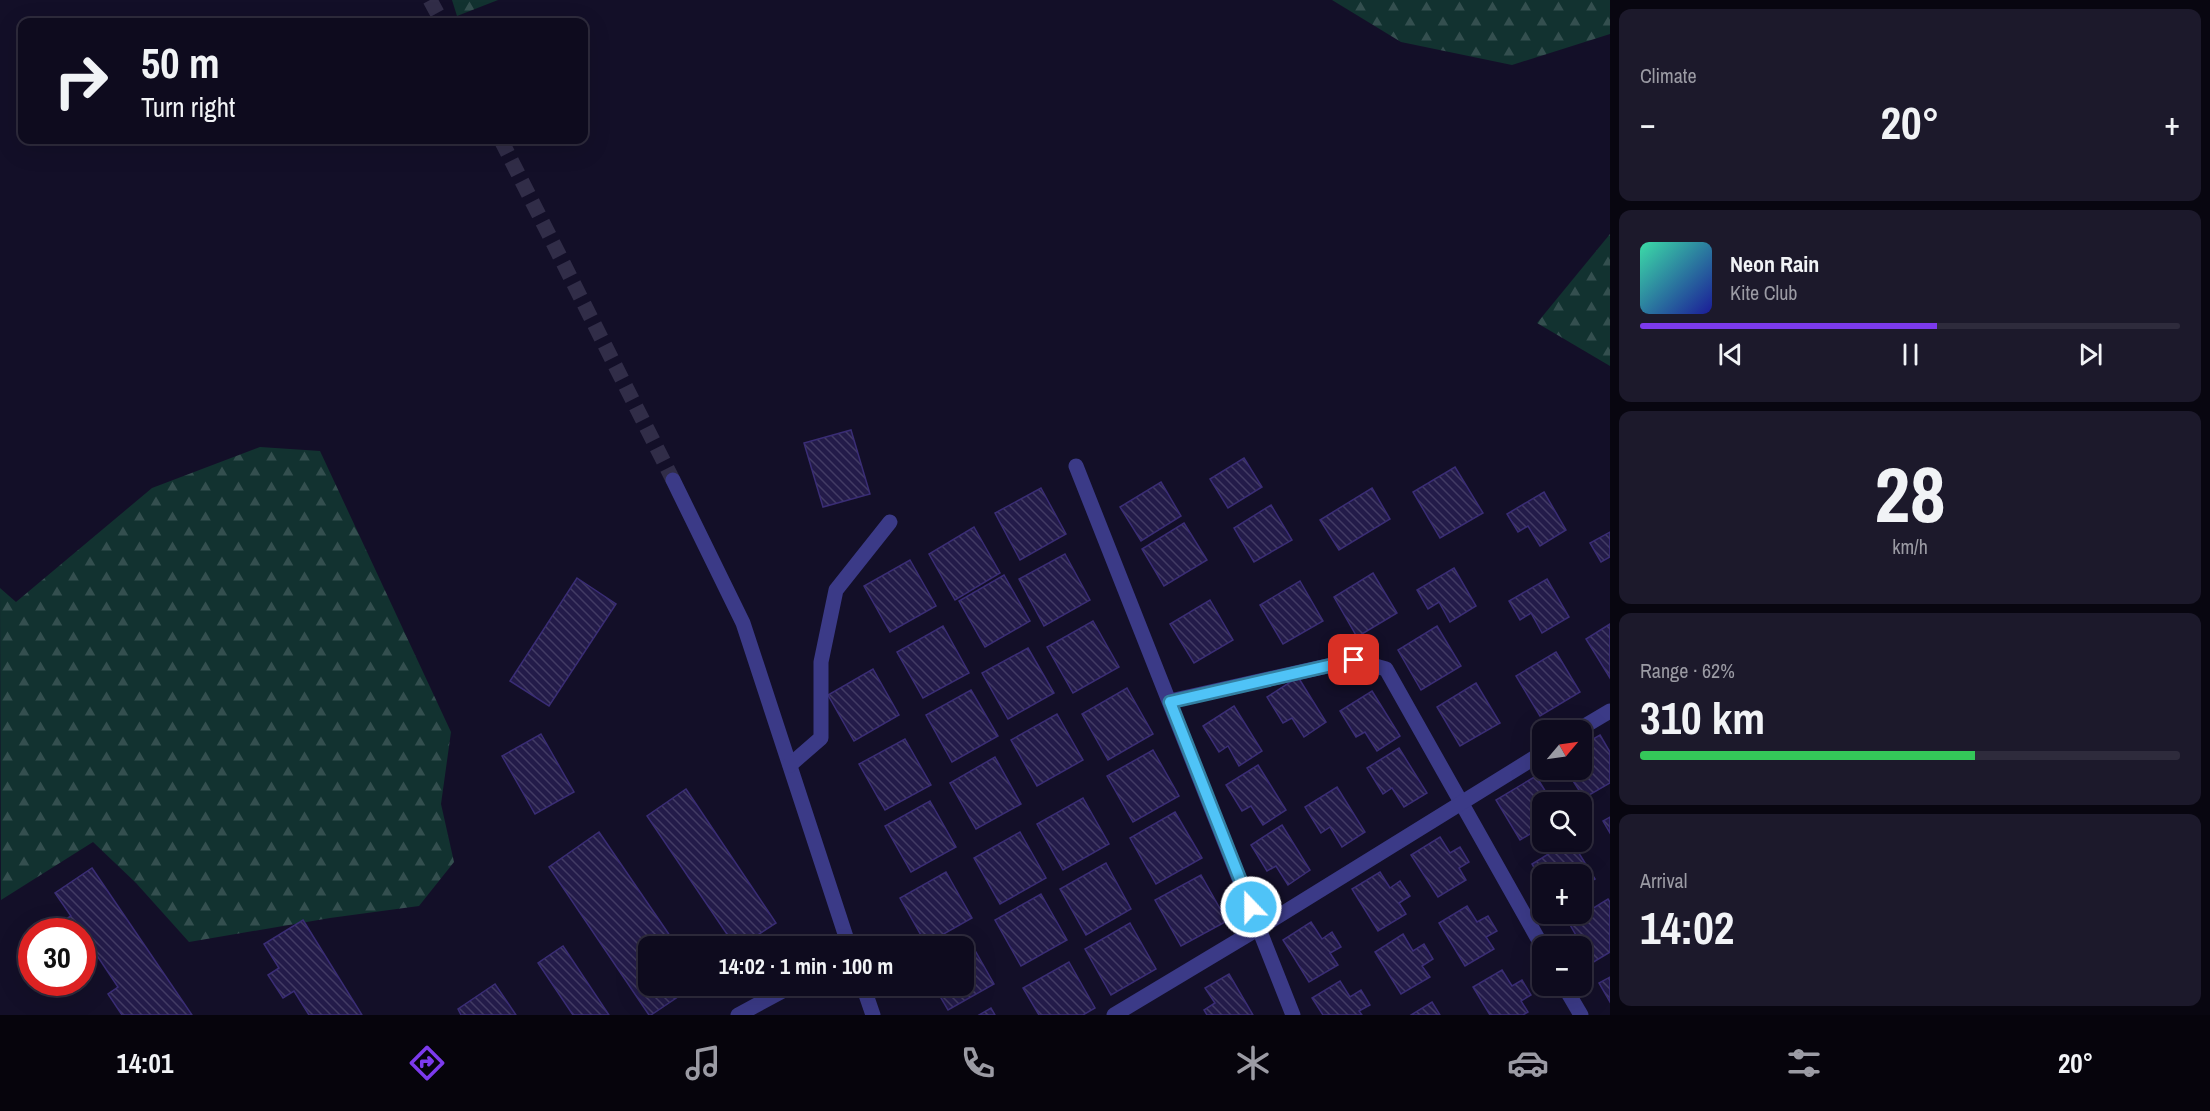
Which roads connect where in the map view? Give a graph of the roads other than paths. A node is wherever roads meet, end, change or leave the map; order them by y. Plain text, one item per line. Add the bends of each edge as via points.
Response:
1 (1077, 466) dead end
2 (673, 480) tunnel mouth
3 (890, 522) dead end
4 (1170, 702) junction
5 (1610, 711) edge
6 (1592, 722) edge
7 (1532, 759) edge
8 (790, 765) junction
9 (1461, 802) junction
10 (1259, 928) junction
11 (846, 936) edge
12 (1536, 936) edge
13 (773, 996) edge
14 (866, 996) edge
15 (1570, 996) edge
16 (738, 1015) edge
17 (873, 1015) edge
18 (1113, 1015) edge
19 (1293, 1015) edge
20 (1581, 1015) edge

1 - 4 street
2 - 8 street via 743,623
3 - 8 street via 836,590 820,662 821,738
4 - 9 street via 1354,660 1386,669
4 - 10 street
5 - 6 street
7 - 9 street
8 - 11 street
9 - 10 street
9 - 12 street
10 - 18 street
10 - 19 street
13 - 16 street
14 - 17 street
15 - 20 street

